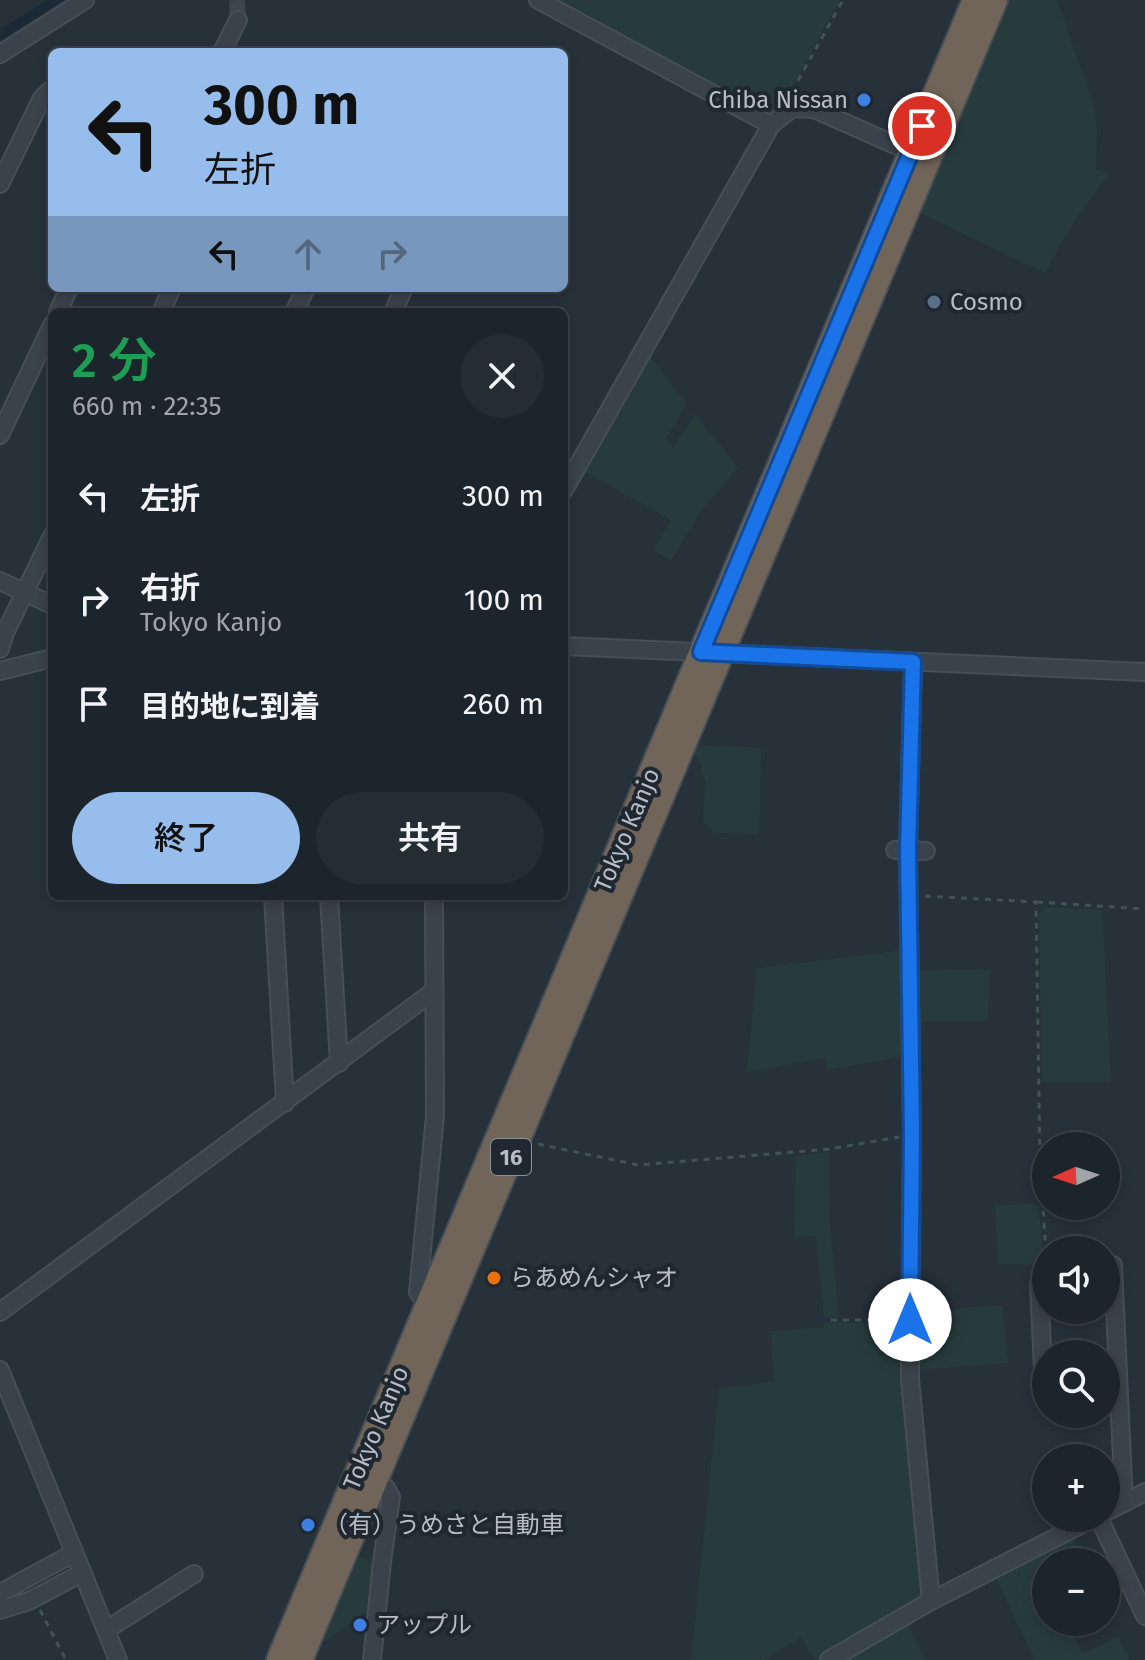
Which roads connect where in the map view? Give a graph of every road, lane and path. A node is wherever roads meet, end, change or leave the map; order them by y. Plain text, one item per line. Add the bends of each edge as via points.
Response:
1 (85, 0) edge
2 (538, 0) edge
3 (843, 0) edge
4 (975, 0) edge
5 (995, 0) edge
6 (238, 20) tunnel mouth
7 (224, 48) edge
8 (0, 54) edge
9 (48, 93) edge
10 (792, 108) junction
11 (771, 125) junction
12 (911, 152) junction
13 (0, 184) edge
14 (48, 339) edge
15 (0, 435) edge
16 (568, 483) edge
17 (48, 544) edge
18 (0, 581) edge
19 (24, 593) junction
20 (48, 603) edge
21 (568, 646) edge
22 (0, 649) edge
23 (711, 653) junction
24 (48, 659) edge
25 (913, 662) junction
26 (0, 671) edge
27 (1145, 672) edge
28 (901, 850) junction
29 (926, 851) dead end
30 (909, 895) junction
31 (273, 900) edge
32 (329, 900) edge
33 (434, 900) edge
34 (1036, 902) junction
35 (1145, 909) edge
36 (434, 991) junction
37 (339, 1063) junction
38 (285, 1103) junction
39 (912, 1134) junction
40 (518, 1140) junction
41 (1045, 1236) edge
42 (427, 1306) junction
43 (0, 1312) edge
44 (831, 1320) dead end
45 (910, 1320) junction
46 (0, 1370) edge
47 (1116, 1428) edge
48 (365, 1479) junction
49 (1145, 1492) edge
50 (1124, 1503) junction
51 (1120, 1505) edge
52 (1068, 1532) edge
53 (1103, 1532) edge
54 (74, 1553) junction
55 (82, 1573) junction
56 (194, 1574) dead end
57 (0, 1593) edge
58 (931, 1601) junction
59 (37, 1605) dead end
60 (0, 1610) edge
61 (1145, 1616) edge
62 (106, 1630) junction
63 (66, 1660) edge
64 (118, 1660) edge
65 (279, 1660) edge
66 (300, 1660) edge
67 (372, 1660) edge
68 (829, 1660) edge

1 - 8 street
2 - 11 street
3 - 10 path via 796,84
4 - 12 highway, Tokyo Kanjo / 16
5 - 23 highway, Tokyo Kanjo / 16
6 - 7 street
9 - 13 street
10 - 11 street
10 - 12 street via 814,109
11 - 16 street
12 - 23 highway, Tokyo Kanjo / 16
14 - 15 street
17 - 19 street
18 - 19 street
19 - 20 street
19 - 22 street
21 - 23 street
23 - 25 street
23 - 40 highway, Tokyo Kanjo / 16
23 - 42 highway, Tokyo Kanjo / 16
24 - 26 street
25 - 27 street
25 - 28 street
28 - 29 street
28 - 30 street
30 - 34 path
30 - 39 street
31 - 38 street
32 - 37 street
33 - 36 street
34 - 35 path
34 - 41 path
36 - 37 street
36 - 42 street via 435,1116 418,1292
37 - 38 street
38 - 43 street
39 - 40 path via 829,1149 638,1165
39 - 45 street
40 - 48 highway, Tokyo Kanjo / 16
42 - 48 highway, Tokyo Kanjo / 16
44 - 45 path
45 - 58 street via 910,1379
46 - 54 street
47 - 50 street
48 - 65 highway, Tokyo Kanjo / 16
48 - 66 highway, Tokyo Kanjo / 16
48 - 67 street via 388,1489 391,1497
49 - 50 street
50 - 51 street
52 - 58 street
53 - 61 street
54 - 55 street
54 - 57 street
55 - 60 street
55 - 62 street
56 - 62 street
58 - 68 street
59 - 63 path
62 - 64 street

